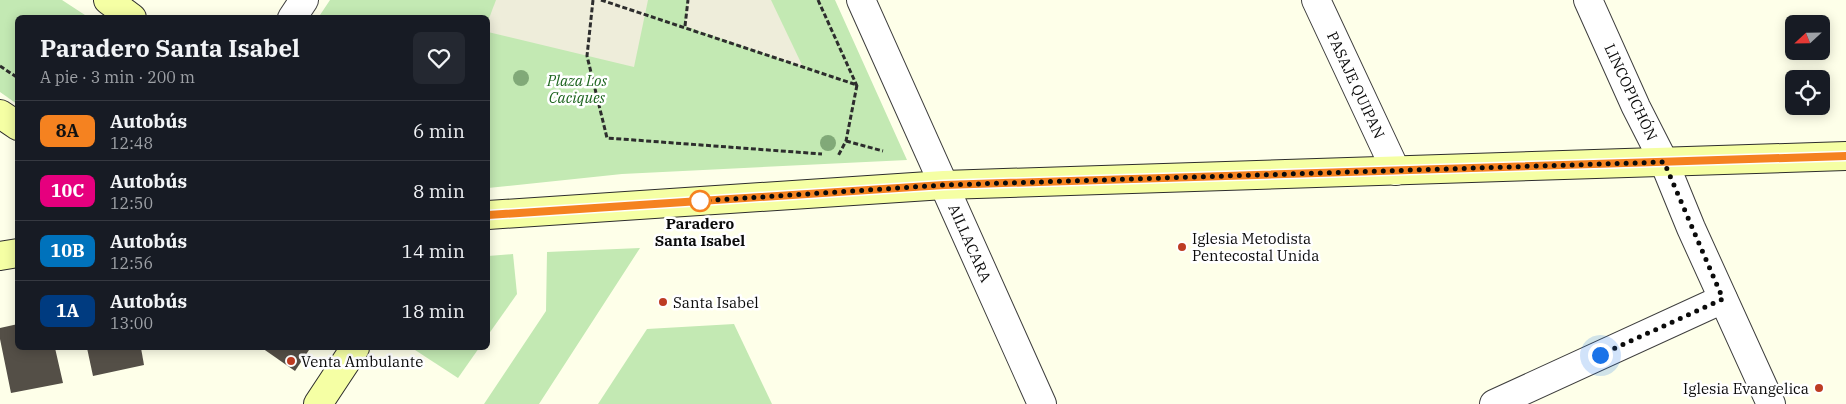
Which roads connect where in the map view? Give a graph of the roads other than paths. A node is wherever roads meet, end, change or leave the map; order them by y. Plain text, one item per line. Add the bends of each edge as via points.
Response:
1 (108, 0) edge
2 (304, 0) edge
3 (861, 0) edge
4 (1316, 0) edge
5 (1588, 0) edge
6 (128, 15) edge
7 (294, 15) edge
8 (0, 114) edge
9 (15, 124) edge
10 (1846, 156) edge
11 (1664, 162) junction
12 (1396, 171) junction
13 (944, 185) junction
14 (490, 215) edge
15 (15, 254) edge
16 (0, 256) edge
17 (1723, 299) junction
18 (354, 350) edge
19 (318, 404) edge
20 (1042, 404) edge
21 (1494, 404) edge
22 (1771, 404) edge

1 - 6 main road
2 - 7 street
3 - 13 street, AILLACARA
4 - 12 street, PASAJE QUIPAN
5 - 11 street, LINCOPICHÓN
8 - 9 main road
10 - 11 main road
11 - 12 main road
11 - 17 street, LINCOPICHÓN
12 - 13 main road
13 - 14 main road
13 - 20 street, AILLACARA
15 - 16 main road
17 - 21 street
17 - 22 street, LINCOPICHÓN
18 - 19 main road

